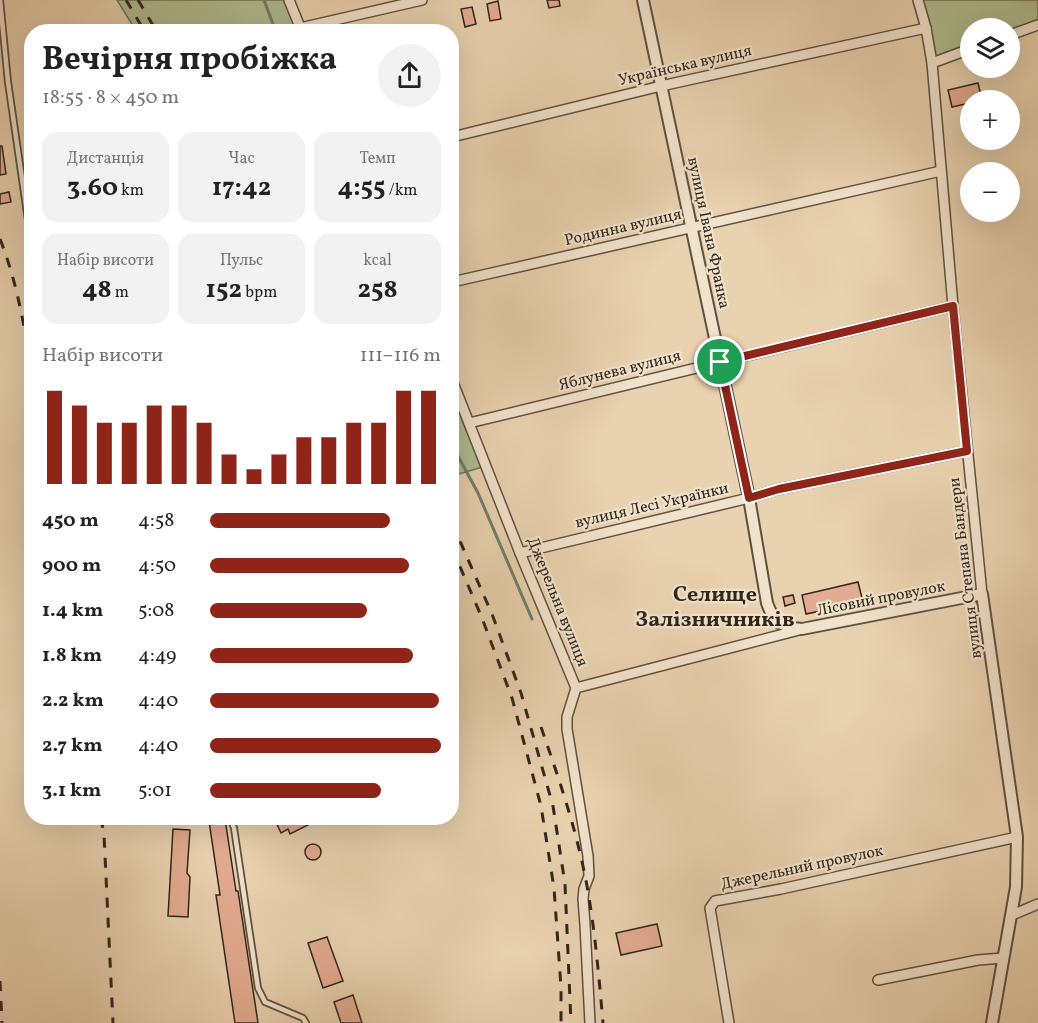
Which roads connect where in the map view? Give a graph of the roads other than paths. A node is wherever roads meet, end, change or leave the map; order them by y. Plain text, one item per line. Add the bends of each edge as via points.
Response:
1 (0, 0) edge
2 (289, 0) edge
3 (422, 0) edge
4 (643, 0) edge
5 (918, 0) edge
6 (299, 24) edge
7 (325, 24) edge
8 (1038, 25) edge
9 (926, 28) junction
10 (1020, 31) edge
11 (960, 53) edge
12 (932, 63) junction
13 (661, 86) junction
14 (459, 135) edge
15 (941, 171) junction
16 (24, 195) edge
17 (691, 228) junction
18 (459, 280) edge
19 (953, 306) junction
20 (720, 362) junction
21 (459, 398) edge
22 (469, 423) junction
23 (967, 451) junction
24 (749, 498) junction
25 (520, 553) junction
26 (982, 594) junction
27 (802, 630) junction
28 (576, 688) junction
29 (233, 825) edge
30 (1017, 837) junction
31 (1038, 904) edge
32 (1012, 915) junction
33 (1003, 958) junction
34 (878, 980) dead end
35 (306, 1023) edge
36 (590, 1023) edge
37 (729, 1023) edge
38 (993, 1023) edge

1 - 16 lane
2 - 6 street
3 - 7 street
4 - 13 street, вулиця Івана Франка
5 - 9 street, вулиця Степана Бандери
8 - 10 street
9 - 12 street, вулиця Степана Бандери
9 - 13 street, Українська вулиця
11 - 12 street
12 - 15 street, вулиця Степана Бандери
13 - 14 street, Українська вулиця
13 - 17 street, вулиця Івана Франка
15 - 17 street, Родинна вулиця
15 - 19 street, вулиця Степана Бандери
17 - 18 street, Родинна вулиця
17 - 20 street, вулиця Івана Франка
19 - 20 street, Яблунева вулиця
19 - 23 street, вулиця Степана Бандери
20 - 22 street, Яблунева вулиця
20 - 24 street, вулиця Івана Франка
21 - 22 street, Джерельна вулиця
22 - 25 street, Джерельна вулиця
23 - 24 street, вулиця Лесі Українки
23 - 26 street, вулиця Степана Бандери
24 - 25 street, вулиця Лесі Українки
24 - 27 street, вулиця Івана Франка via 770,612 783,626
25 - 28 street, Джерельна вулиця
26 - 27 street, Лісовий провулок
26 - 30 street, вулиця Степана Бандери
27 - 28 street, Лісовий провулок
28 - 36 street, Джерельна вулиця via 567,729 588,856 589,876 583,899
29 - 35 lane via 258,988 265,1002 303,1018
30 - 32 street, вулиця Степана Бандери
30 - 37 street, Джерельний провулок via 715,902 710,908
31 - 32 street
32 - 33 street, вулиця Степана Бандери
33 - 34 street
33 - 38 street, вулиця Степана Бандери

